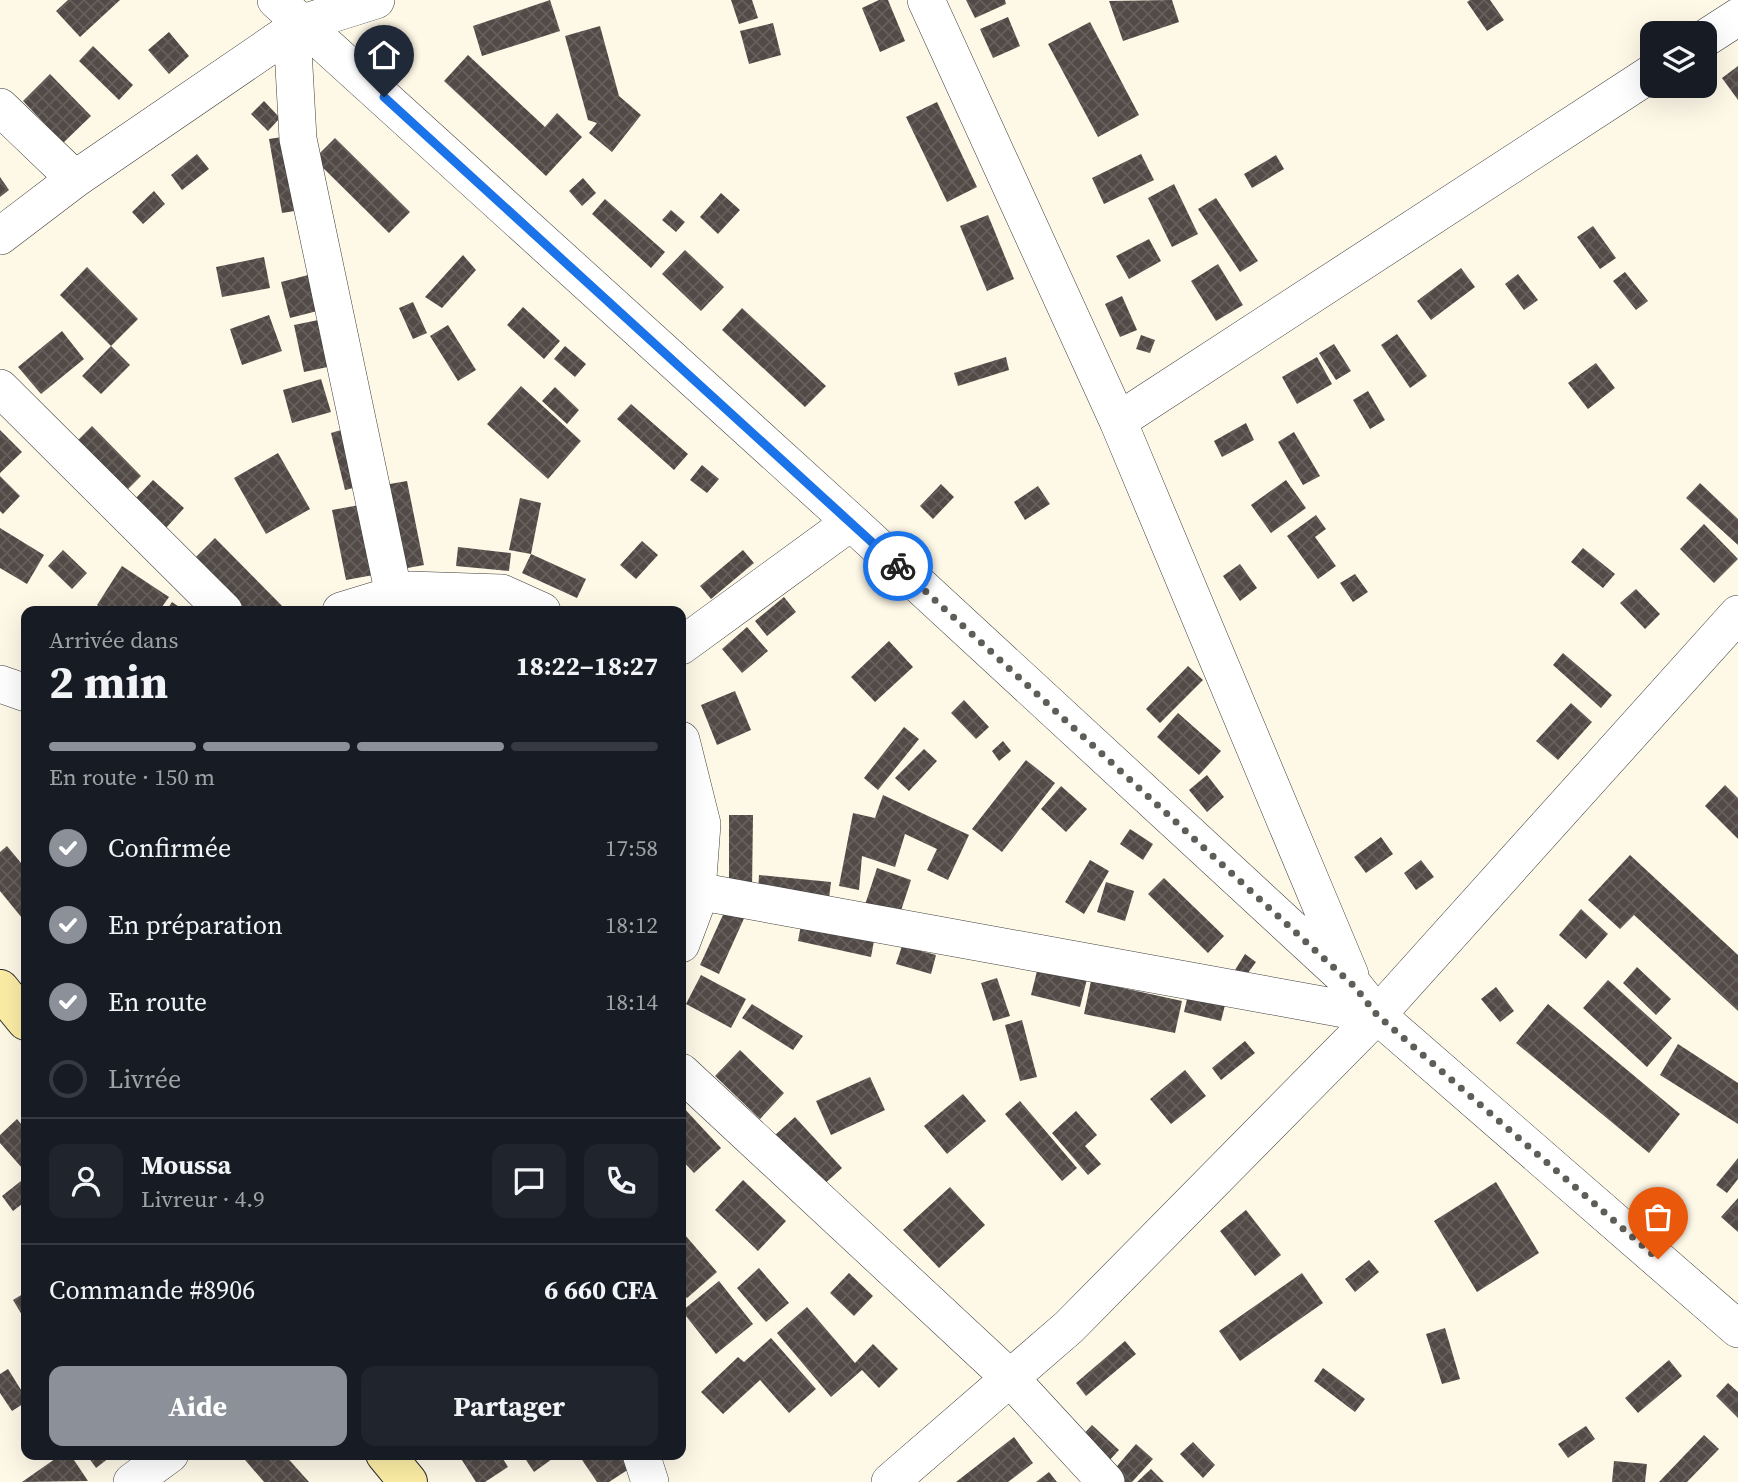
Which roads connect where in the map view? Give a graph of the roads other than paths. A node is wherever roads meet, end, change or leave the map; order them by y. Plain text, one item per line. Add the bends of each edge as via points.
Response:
1 (376, 0) edge
2 (926, 0) edge
3 (290, 18) edge
4 (1738, 18) edge
5 (1717, 31) edge
6 (1640, 81) edge
7 (0, 107) edge
8 (75, 179) junction
9 (0, 236) edge
10 (0, 388) edge
11 (1118, 421) junction
12 (851, 522) junction
13 (394, 595) junction
14 (219, 606) edge
15 (358, 606) edge
16 (531, 606) edge
17 (1738, 614) edge
18 (686, 642) edge
19 (0, 684) edge
20 (21, 691) edge
21 (686, 760) edge
22 (697, 891) junction
23 (686, 931) edge
24 (1355, 987) junction
25 (0, 989) edge
26 (21, 1015) edge
27 (1377, 1015) junction
28 (686, 1077) edge
29 (1738, 1329) edge
30 (1010, 1378) junction
31 (162, 1460) edge
32 (390, 1460) edge
33 (643, 1460) edge
34 (132, 1482) edge
35 (408, 1482) edge
36 (650, 1482) edge
37 (890, 1482) edge
38 (1106, 1482) edge

1 - 3 street
2 - 11 street
3 - 8 street
3 - 12 street
3 - 13 street via 298,139
4 - 5 street
6 - 11 street
7 - 8 street
8 - 9 street
10 - 14 street
11 - 24 street
12 - 18 street
12 - 24 street
13 - 15 street
13 - 16 street via 410,590 502,593
17 - 27 street
19 - 20 street
21 - 22 street via 702,824
22 - 23 street
22 - 27 street
24 - 27 street
25 - 26 street
27 - 29 street
27 - 30 street via 1069,1328
28 - 30 street
30 - 37 street
30 - 38 street
31 - 34 street
32 - 35 street
33 - 36 street

